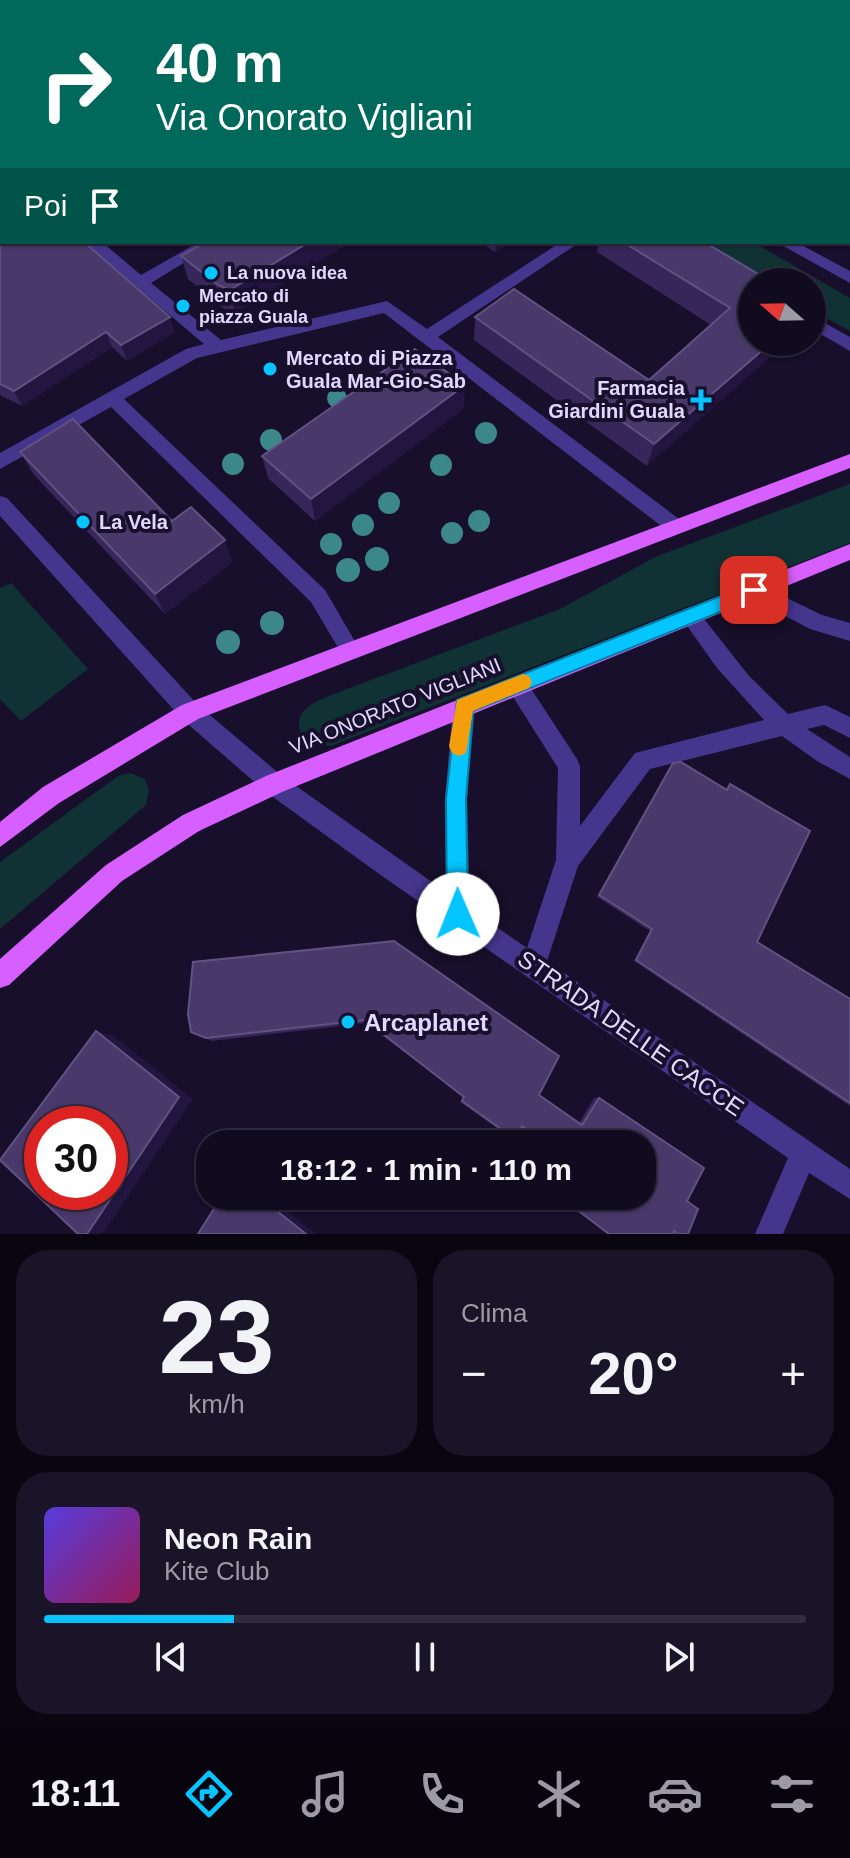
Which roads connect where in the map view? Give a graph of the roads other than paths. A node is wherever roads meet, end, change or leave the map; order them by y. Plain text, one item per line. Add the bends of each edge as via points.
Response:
1 (94, 244) edge
2 (206, 244) edge
3 (569, 244) edge
4 (788, 244) edge
5 (850, 278) edge
6 (140, 282) junction
7 (826, 330) edge
8 (426, 337) junction
9 (216, 345) junction
10 (850, 345) edge
11 (111, 397) junction
12 (850, 461) edge
13 (0, 462) edge
14 (0, 503) edge
15 (676, 527) junction
16 (850, 552) edge
17 (754, 590) junction
18 (690, 616) junction
19 (850, 632) edge
20 (350, 650) junction
21 (517, 685) junction
22 (464, 706) junction
23 (190, 712) junction
24 (781, 725) junction
25 (850, 728) edge
26 (850, 769) edge
27 (274, 784) junction
28 (0, 836) edge
29 (568, 860) junction
30 (458, 914) junction
31 (533, 966) junction
32 (0, 976) edge
33 (804, 1153) junction
34 (850, 1185) edge
35 (769, 1234) edge

1 - 6 street
2 - 6 street
3 - 8 street
4 - 5 street
6 - 9 street
7 - 10 street
8 - 9 street via 387,307
8 - 15 street
9 - 11 street
11 - 13 street
11 - 20 street via 318,596
12 - 15 main road
14 - 23 street, STRADA DELLE CACCE
15 - 20 main road
16 - 17 main road, VIA ONORATO VIGLIANI
17 - 18 main road, VIA ONORATO VIGLIANI
17 - 19 street via 817,623
18 - 21 main road, VIA ONORATO VIGLIANI
18 - 24 street via 721,661
20 - 23 main road
21 - 22 main road, VIA ONORATO VIGLIANI
21 - 29 street via 569,766
22 - 27 main road, VIA ONORATO VIGLIANI
22 - 30 street via 456,799
23 - 27 street, STRADA DELLE CACCE
23 - 28 main road via 51,795
24 - 25 street via 825,715
24 - 26 street
24 - 29 street via 643,760
27 - 30 street, STRADA DELLE CACCE
27 - 32 main road, VIA ONORATO VIGLIANI via 191,823 114,873
29 - 31 street
30 - 31 street, STRADA DELLE CACCE
31 - 33 street, STRADA DELLE CACCE
33 - 34 street, STRADA DELLE CACCE
33 - 35 street

